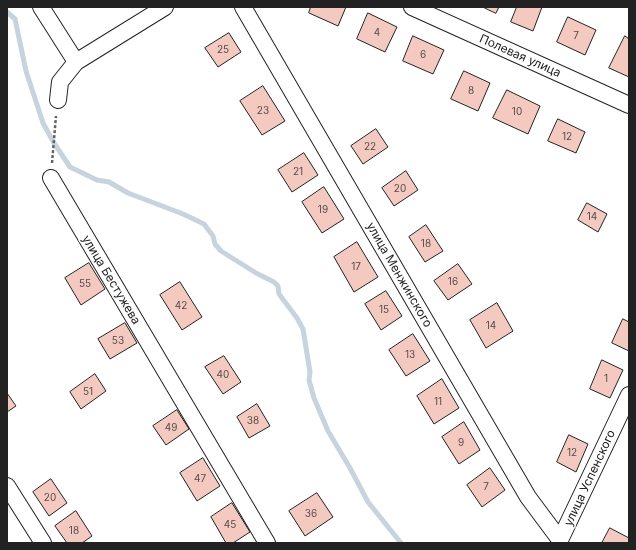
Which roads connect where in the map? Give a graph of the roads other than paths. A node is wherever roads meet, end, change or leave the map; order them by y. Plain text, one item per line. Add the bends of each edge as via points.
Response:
1 (41, 7) edge
2 (165, 7) edge
3 (243, 7) edge
4 (412, 7) edge
5 (76, 62) junction
6 (58, 100) road end
7 (629, 105) edge
8 (51, 178) road end
9 (629, 394) edge
10 (7, 486) edge
11 (560, 540) joint
12 (43, 543) edge
13 (267, 543) edge

1 - 5 street
2 - 5 street
3 - 11 street, улица Менжинского via 528,496
4 - 7 street, Полевая улица
5 - 6 street via 60,82
8 - 13 street, улица Бестужева
9 - 11 street, улица Успенского
10 - 12 street

